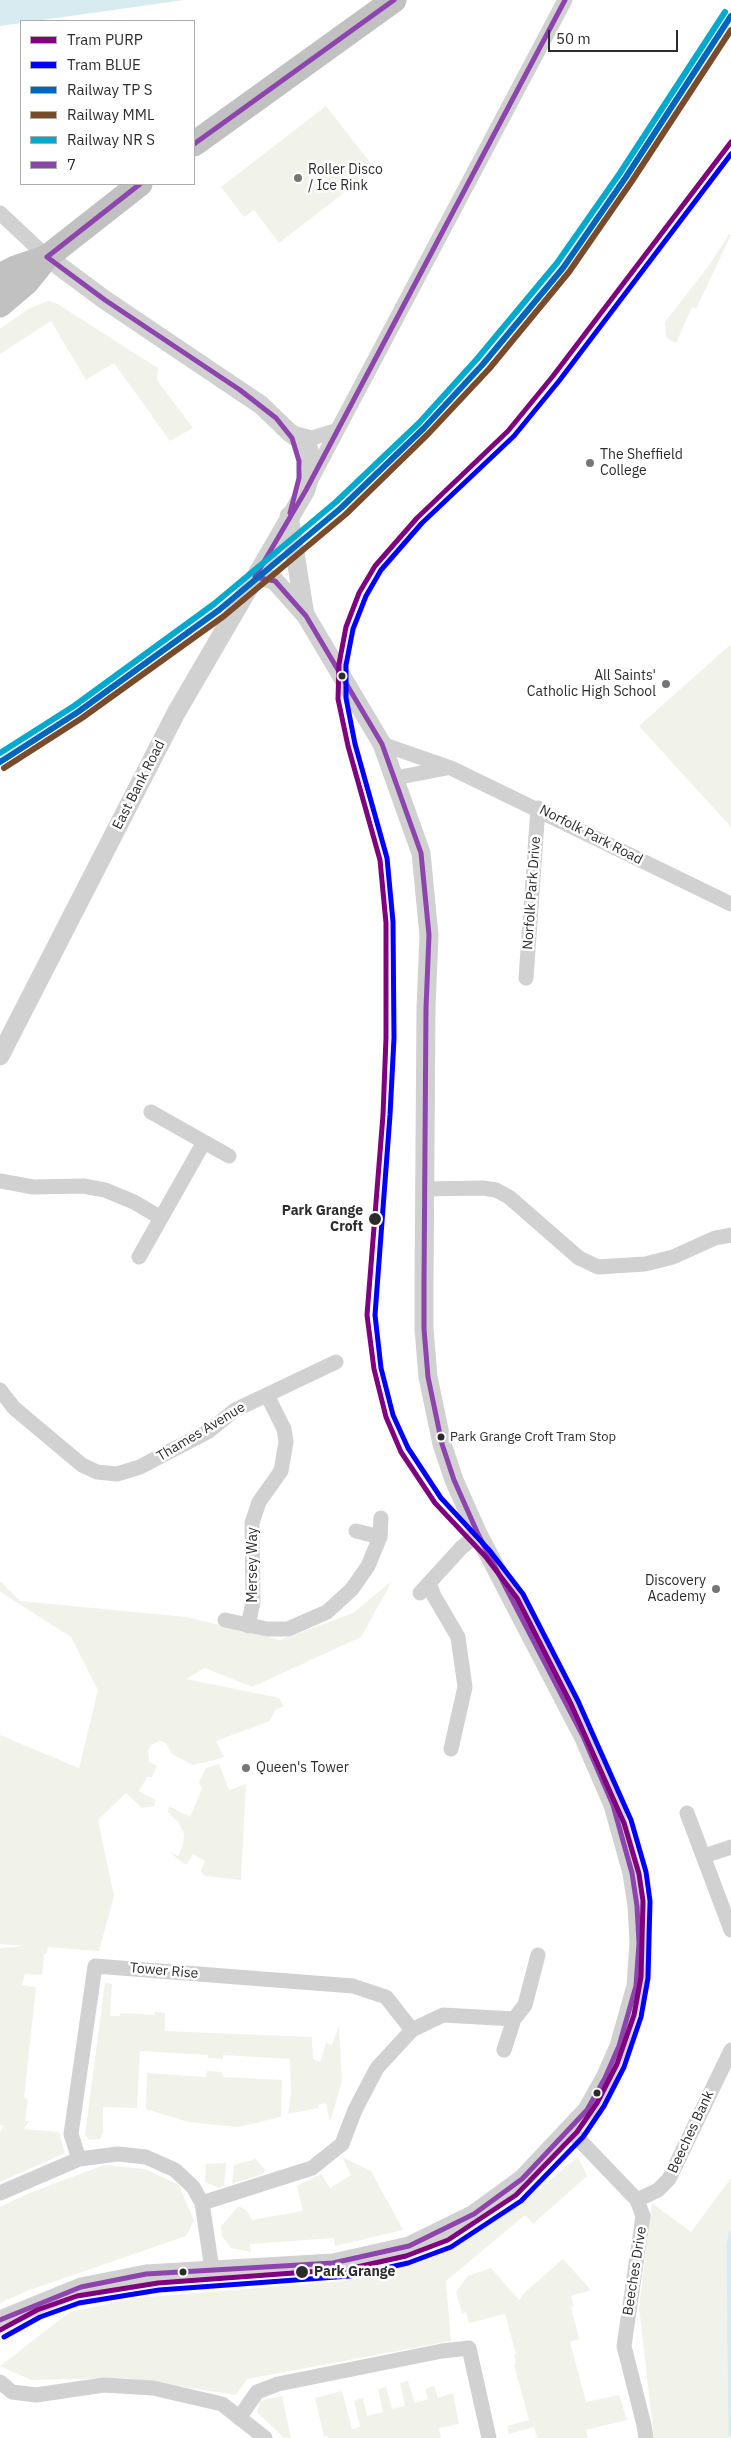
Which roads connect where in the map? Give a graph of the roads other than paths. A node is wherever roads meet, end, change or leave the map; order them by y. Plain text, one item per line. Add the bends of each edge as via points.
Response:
1 (394, 0) edge
2 (565, 0) edge
3 (195, 143) edge
4 (139, 185) edge
5 (0, 213) edge
6 (46, 257) junction
7 (0, 276) edge
8 (0, 305) edge
9 (289, 432) junction
10 (336, 432) junction
11 (306, 490) junction
12 (288, 520) junction
13 (255, 577) junction
14 (306, 616) junction
15 (382, 744) junction
16 (451, 768) junction
17 (395, 778) junction
18 (538, 808) junction
19 (731, 904) edge
20 (526, 978) dead end
21 (0, 1056) edge
22 (151, 1112) dead end
23 (204, 1142) junction
24 (229, 1156) dead end
25 (0, 1181) edge
26 (424, 1189) junction
27 (161, 1218) junction
28 (731, 1235) edge
29 (139, 1257) dead end
30 (336, 1362) dead end
31 (0, 1390) edge
32 (267, 1395) junction
33 (381, 1518) dead end
34 (356, 1531) dead end
35 (478, 1534) junction
36 (380, 1537) junction
37 (225, 1620) dead end
38 (248, 1626) junction
39 (451, 1749) dead end
40 (687, 1813) dead end
41 (731, 1847) edge
42 (704, 1856) junction
43 (731, 1930) edge
44 (538, 1954) dead end
45 (514, 2019) junction
46 (412, 2030) junction
47 (504, 2050) dead end
48 (731, 2050) edge
49 (570, 2130) junction
50 (79, 2159) junction
51 (0, 2193) edge
52 (637, 2200) junction
53 (202, 2203) junction
54 (212, 2270) junction
55 (0, 2320) edge
56 (0, 2382) edge
57 (239, 2418) junction
58 (265, 2438) edge
59 (489, 2438) edge
60 (646, 2438) edge

1 - 3 highway
2 - 10 street
4 - 6 highway
5 - 6 street
6 - 7 highway
6 - 8 highway via 27,282
6 - 9 street via 262,405
9 - 10 street via 312,438
9 - 11 street, East Bank Road via 309,450 312,469
9 - 12 street, East Bank Road via 299,461 299,478
10 - 11 street
11 - 12 street, East Bank Road
12 - 13 street, East Bank Road
12 - 14 street
13 - 14 street via 275,581
13 - 21 street, East Bank Road via 176,713
14 - 15 street
15 - 16 street, Norfolk Park Road
15 - 17 street
16 - 17 street
16 - 18 street, Norfolk Park Road
17 - 26 street via 421,854 429,935
18 - 19 street, Norfolk Park Road
18 - 20 street, Norfolk Park Drive
22 - 23 street
23 - 24 street
23 - 27 street
25 - 27 street via 33,1187 82,1186 105,1190
26 - 28 street via 496,1190 579,1258 598,1267 645,1264
26 - 35 street via 424,1329 428,1377 449,1466
27 - 29 street
30 - 32 street, Thames Avenue
31 - 32 street, Thames Avenue via 14,1408 82,1465 98,1472 117,1474 140,1467 209,1431 235,1410
32 - 38 street, Mersey Way via 284,1429 286,1442 281,1471 259,1502 252,1523 254,1602
33 - 36 street
34 - 36 street
35 - 39 street via 424,1588 434,1596 458,1637 465,1687
35 - 49 street via 603,1780 623,1838 636,1898 639,1942 636,1986 627,2019 605,2078 587,2110
36 - 38 street via 368,1566 352,1589 327,1612 288,1629
37 - 38 street
40 - 42 street
41 - 42 street
42 - 43 street
44 - 45 street via 525,2005
45 - 46 street via 443,2014
45 - 47 street
46 - 50 street, Tower Rise via 386,1997 353,1986 95,1966 71,2134
46 - 53 street via 377,2068 342,2144 312,2168
48 - 52 street, Beeches Bank via 669,2179 658,2190
49 - 52 street
49 - 54 street via 522,2178 474,2214 409,2246 333,2263
50 - 51 street
50 - 53 street via 118,2154 146,2157 176,2170
52 - 60 street, Beeches Drive via 643,2216 624,2346
53 - 54 street
54 - 55 street via 146,2274 81,2287
56 - 57 street via 12,2392 36,2395 104,2385 153,2388 222,2404
57 - 58 street
57 - 59 street via 257,2392 278,2384 469,2348

